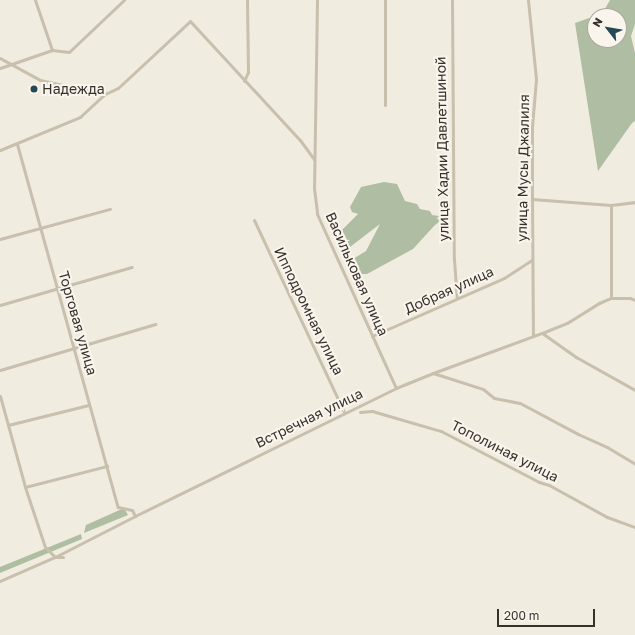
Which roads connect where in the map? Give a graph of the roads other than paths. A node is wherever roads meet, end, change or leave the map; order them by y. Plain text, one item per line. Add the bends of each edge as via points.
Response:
1 (35, 0) edge
2 (124, 0) edge
3 (247, 0) edge
4 (317, 0) edge
5 (385, 0) edge
6 (452, 0) edge
7 (528, 0) edge
8 (52, 50) junction
9 (0, 58) edge
10 (11, 64) junction
11 (0, 68) edge
12 (244, 81) junction
13 (105, 94) junction
14 (385, 105) dead end
15 (17, 144) junction
16 (0, 150) edge
17 (314, 159) junction
18 (532, 199) junction
19 (635, 202) edge
20 (611, 205) junction
21 (110, 209) dead end
22 (254, 220) dead end
23 (40, 228) junction
24 (0, 239) edge
25 (532, 260) junction
26 (132, 267) dead end
27 (57, 288) junction
28 (457, 298) junction
29 (611, 298) junction
30 (635, 300) edge
31 (0, 305) edge
32 (155, 324) dead end
33 (542, 333) junction
34 (372, 336) junction
35 (533, 336) junction
36 (74, 347) junction
37 (0, 370) edge
38 (433, 373) junction
39 (396, 388) junction
40 (635, 390) edge
41 (0, 396) edge
42 (90, 405) junction
43 (344, 412) junction
44 (360, 412) dead end
45 (8, 425) junction
46 (635, 464) edge
47 (107, 466) junction
48 (25, 487) junction
49 (135, 516) junction
50 (635, 527) edge
51 (55, 557) junction
52 (63, 557) dead end
53 (0, 581) edge

1 - 8 street
2 - 8 street via 69,52
3 - 12 street via 248,72
4 - 17 street, Васильковая улица
5 - 14 street
6 - 28 street, улица Хадии Давлетшиной via 454,259
7 - 18 street, улица Мусы Джалиля via 536,79 532,127
8 - 10 street
9 - 10 street
10 - 11 street
10 - 13 street via 40,80
12 - 13 street via 190,21 118,88
12 - 17 street via 300,140
13 - 15 street via 80,117
15 - 16 street
15 - 23 street, Торговая улица
17 - 34 street, Васильковая улица via 317,214
18 - 20 street
18 - 25 street, улица Мусы Джалиля
19 - 20 street
20 - 29 street
21 - 23 street
22 - 43 street, Ипподромная улица
23 - 24 street
23 - 27 street, Торговая улица
25 - 28 street, Добрая улица via 504,278
25 - 35 street, улица Мусы Джалиля
26 - 27 street
27 - 31 street
27 - 36 street, Торговая улица
28 - 34 street, Добрая улица
29 - 30 street
29 - 33 street, Встречная улица via 567,323
32 - 36 street
33 - 35 street, Встречная улица
33 - 40 street via 576,357
34 - 39 street, Васильковая улица
35 - 38 street, Встречная улица
36 - 37 street
36 - 42 street, Торговая улица
38 - 39 street, Встречная улица
38 - 46 street via 483,389 494,398 520,403
39 - 43 street, Встречная улица
41 - 45 street
42 - 45 street
42 - 47 street, Торговая улица
43 - 49 street, Встречная улица
44 - 50 street, Тополиная улица via 372,411 441,431 607,517
45 - 48 street
47 - 48 street
47 - 49 street, Торговая улица via 118,507 132,510
48 - 51 street via 45,548
49 - 51 street, Встречная улица
51 - 52 street
51 - 53 street, Встречная улица

